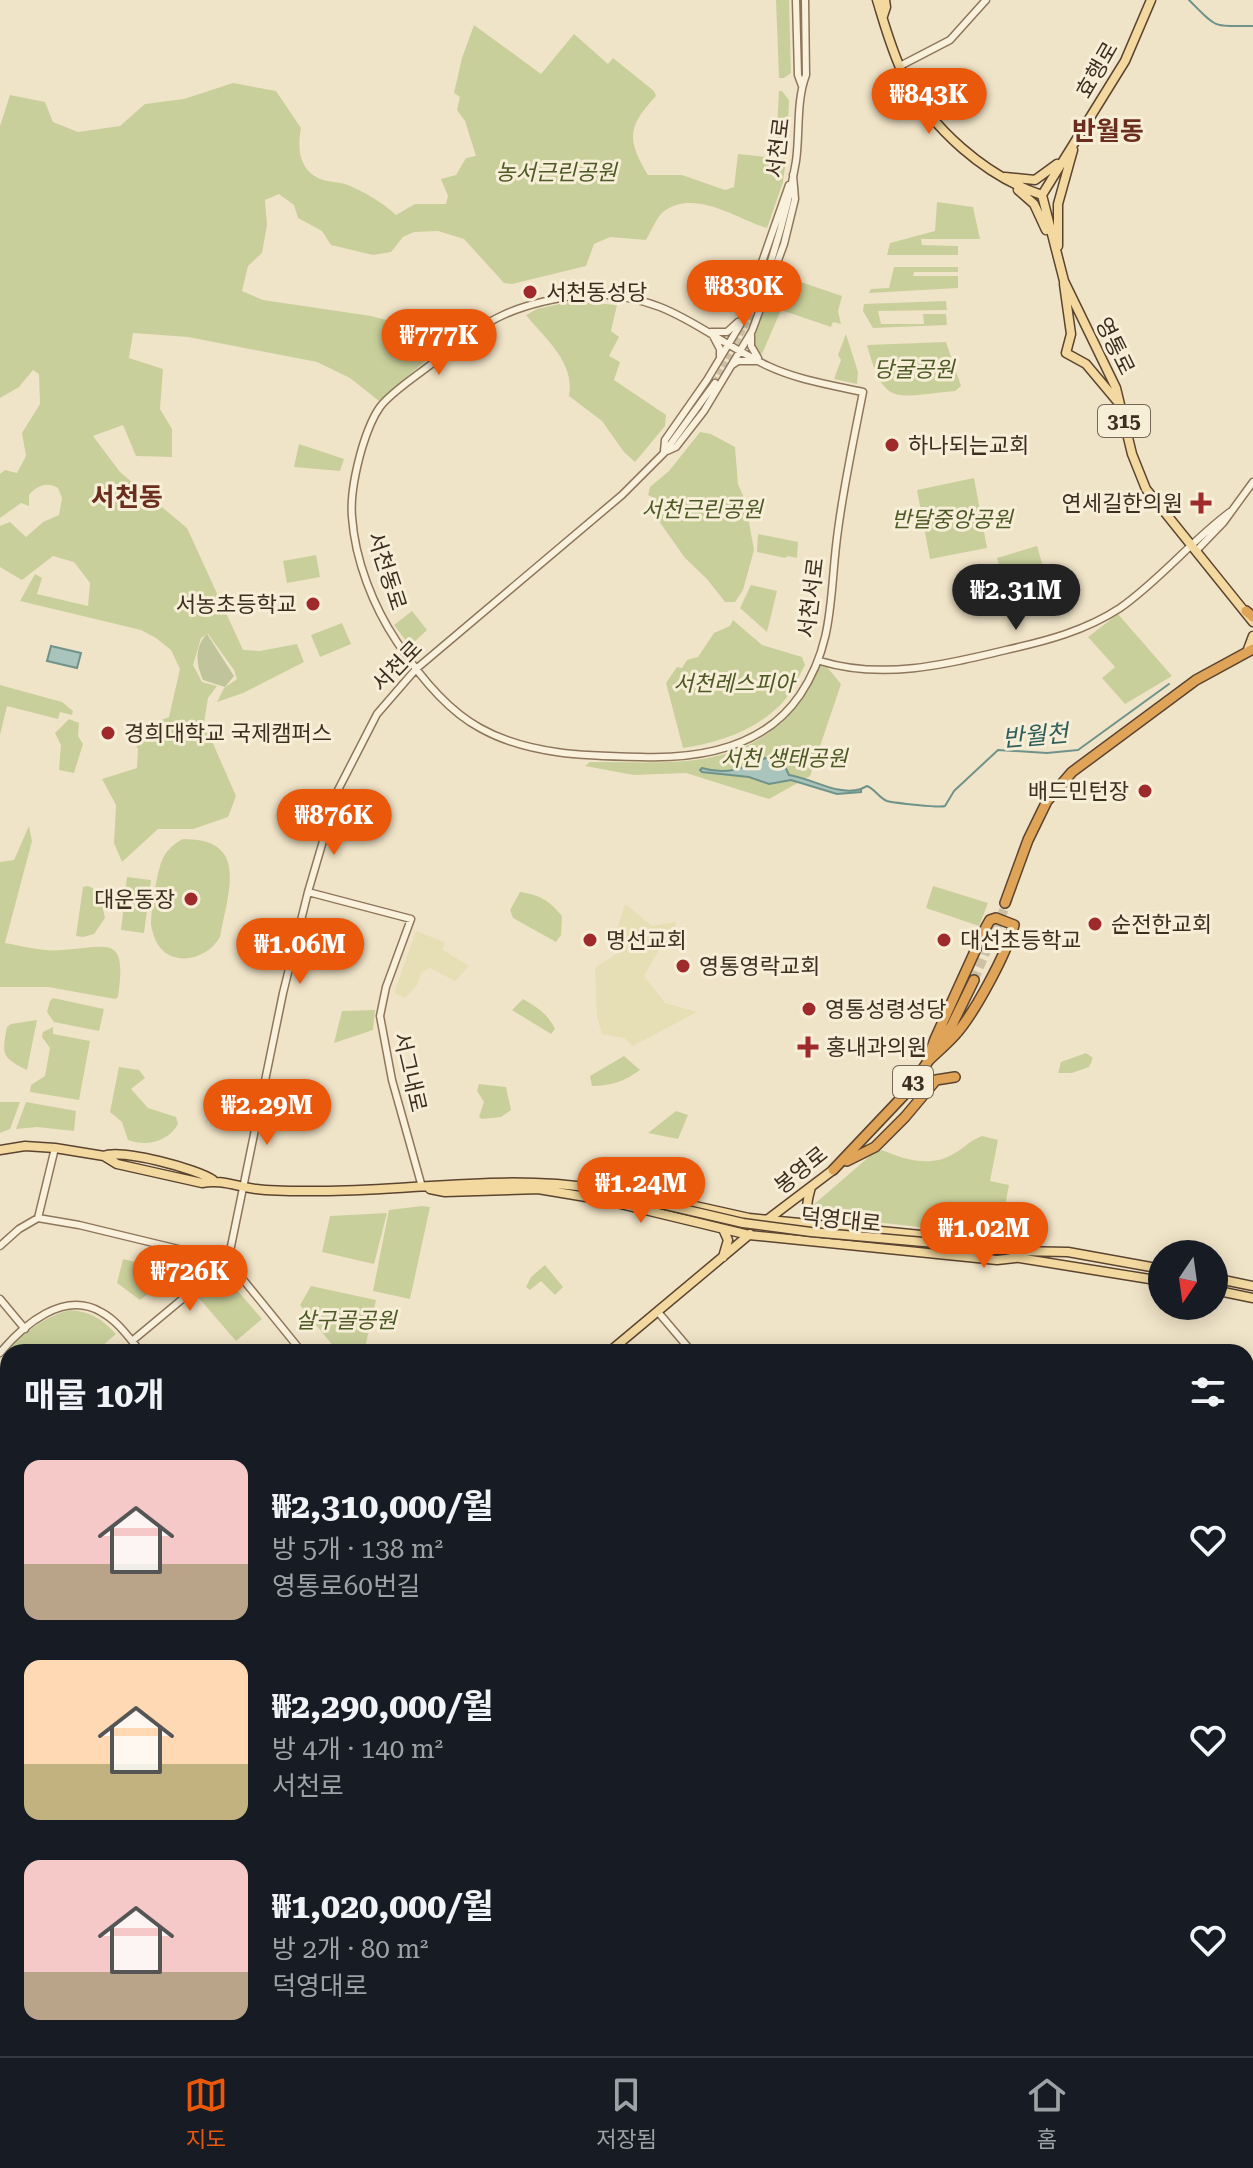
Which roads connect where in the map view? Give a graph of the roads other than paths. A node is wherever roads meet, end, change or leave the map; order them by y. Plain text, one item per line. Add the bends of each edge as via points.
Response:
1 (796, 0) edge
2 (805, 0) edge
3 (875, 0) edge
4 (885, 0) edge
5 (986, 0) edge
6 (1151, 0) edge
7 (883, 17) junction
8 (900, 66) junction
9 (802, 86) junction
10 (1076, 139) junction
11 (1067, 155) junction
12 (793, 175) junction
13 (996, 175) junction
14 (1012, 184) junction
15 (1042, 195) junction
16 (1051, 237) junction
17 (1060, 267) junction
18 (1064, 281) junction
19 (756, 305) tunnel mouth
20 (745, 308) junction
21 (759, 314) junction
22 (741, 318) junction
23 (752, 331) junction
24 (711, 332) junction
25 (730, 343) junction
26 (740, 350) junction
27 (720, 360) junction
28 (760, 361) junction
29 (729, 367) junction
30 (709, 376) junction
31 (718, 383) junction
32 (1120, 405) junction
33 (664, 453) junction
34 (1253, 482) edge
35 (1230, 512) junction
36 (1206, 541) junction
37 (1194, 549) junction
38 (1213, 573) junction
39 (1252, 619) edge
40 (1253, 636) edge
41 (1249, 652) edge
42 (820, 661) junction
43 (416, 669) junction
44 (308, 892) junction
45 (1005, 903) tunnel mouth
46 (974, 980) tunnel mouth
47 (927, 1062) junction
48 (955, 1077) dead end
49 (55, 1148) junction
50 (0, 1150) edge
51 (835, 1168) junction
52 (538, 1186) junction
53 (244, 1187) junction
54 (422, 1187) junction
55 (811, 1187) junction
56 (38, 1218) junction
57 (769, 1219) junction
58 (818, 1224) junction
59 (722, 1228) junction
60 (749, 1235) junction
61 (0, 1246) edge
62 (1016, 1254) junction
63 (723, 1257) junction
64 (228, 1261) junction
65 (1148, 1266) edge
66 (1148, 1278) edge
67 (1253, 1279) edge
68 (1228, 1280) edge
69 (1228, 1280) edge
70 (1253, 1286) edge
71 (1228, 1293) edge
72 (1253, 1298) edge
73 (0, 1299) edge
74 (658, 1312) junction
75 (25, 1329) junction
76 (132, 1341) junction
77 (9, 1344) edge
78 (134, 1344) edge
79 (295, 1344) edge
80 (619, 1344) edge
81 (685, 1344) edge

1 - 9 street, 서천로
2 - 9 street, 서천로
3 - 7 main road
4 - 7 main road
5 - 8 street via 950,40
6 - 10 main road, 효행로 / 315 via 1125,61
7 - 8 main road
8 - 13 main road via 928,111
9 - 12 street, 서천로
10 - 11 main road, 효행로 / 315
10 - 17 main road, 315 via 1058,204
11 - 13 main road via 1035,180
11 - 15 main road, 효행로 / 315
12 - 19 street, 서천로
12 - 20 street
12 - 21 street, 서천로 via 795,199 784,244
13 - 14 main road
14 - 15 main road
14 - 16 main road via 1034,204
15 - 16 main road, 영통로 / 315
16 - 17 main road, 영통로 / 315
17 - 18 main road, 영통로 / 315
18 - 32 main road, 영통로 / 315
18 - 32 main road via 1071,334 1066,353 1086,364
20 - 21 street
20 - 22 street
21 - 23 street, 서천로
22 - 24 street via 731,330
22 - 25 street
23 - 26 street, 서천로
23 - 28 street via 751,343
24 - 25 street, 서천동로
24 - 27 street
24 - 43 street, 서천동로 via 657,304 596,294 551,299 490,319 380,407 358,463 352,516 363,570 383,620
25 - 26 street, 서천동로
25 - 27 street
26 - 28 street, 서천서로
26 - 29 street, 서천로
27 - 30 street
28 - 29 street via 738,361
28 - 42 street, 서천서로 via 798,378 863,392
29 - 31 street, 서천로
30 - 31 street via 716,375
30 - 33 street via 665,440
31 - 33 street, 서천로 via 686,435
32 - 37 main road, 영통로 / 315 via 1146,489
33 - 43 street, 서천로 via 622,495
34 - 35 street
35 - 36 street
35 - 37 street
36 - 37 street
36 - 38 street via 1202,552
37 - 38 main road, 영통로 / 315
37 - 42 street via 1120,607 1054,639 916,669 876,671
38 - 39 main road, 영통로 / 315
40 - 41 main road
41 - 45 highway via 1196,680 1072,772 1047,801
42 - 43 street, 서천서로 via 794,702 752,737 716,752 659,758 579,754 511,742 454,710
43 - 44 street, 서천로 via 366,733 330,814
44 - 53 street, 서천로
44 - 54 street, 서그내로 via 411,919 380,1016
46 - 47 highway, 봉영로 / 43
47 - 47 highway via 969,1014 1007,943 1014,925 1010,922 990,920
47 - 51 highway, 봉영로 / 43 via 906,1093
48 - 51 highway via 936,1080 875,1147
49 - 50 main road, 덕영대로
49 - 53 main road, 덕영대로 via 202,1183 213,1180
49 - 56 street
51 - 55 main road, 봉영로 / 43
52 - 54 main road, 덕영대로
52 - 57 main road via 565,1179
52 - 59 main road
52 - 62 main road, 덕영대로, bridge via 562,1183 743,1223
53 - 54 main road, 덕영대로
53 - 64 street
55 - 57 main road, 봉영로 / 43
55 - 58 main road via 807,1213
56 - 61 street
56 - 64 street
57 - 58 main road
57 - 60 main road, 봉영로 / 43
58 - 62 main road via 1002,1243
59 - 60 main road
59 - 63 main road via 728,1240
60 - 62 main road via 997,1260
60 - 63 main road, 봉영로 / 43
62 - 65 main road, 덕영대로 via 1068,1252
62 - 66 main road, 덕영대로
63 - 74 main road, 봉영로 / 43
64 - 76 street
64 - 79 street
67 - 68 main road
69 - 70 main road
71 - 72 main road
73 - 75 street
74 - 80 main road, 봉영로 / 43
74 - 81 street
75 - 76 street via 46,1313 85,1304 103,1312
75 - 77 street
76 - 78 street

